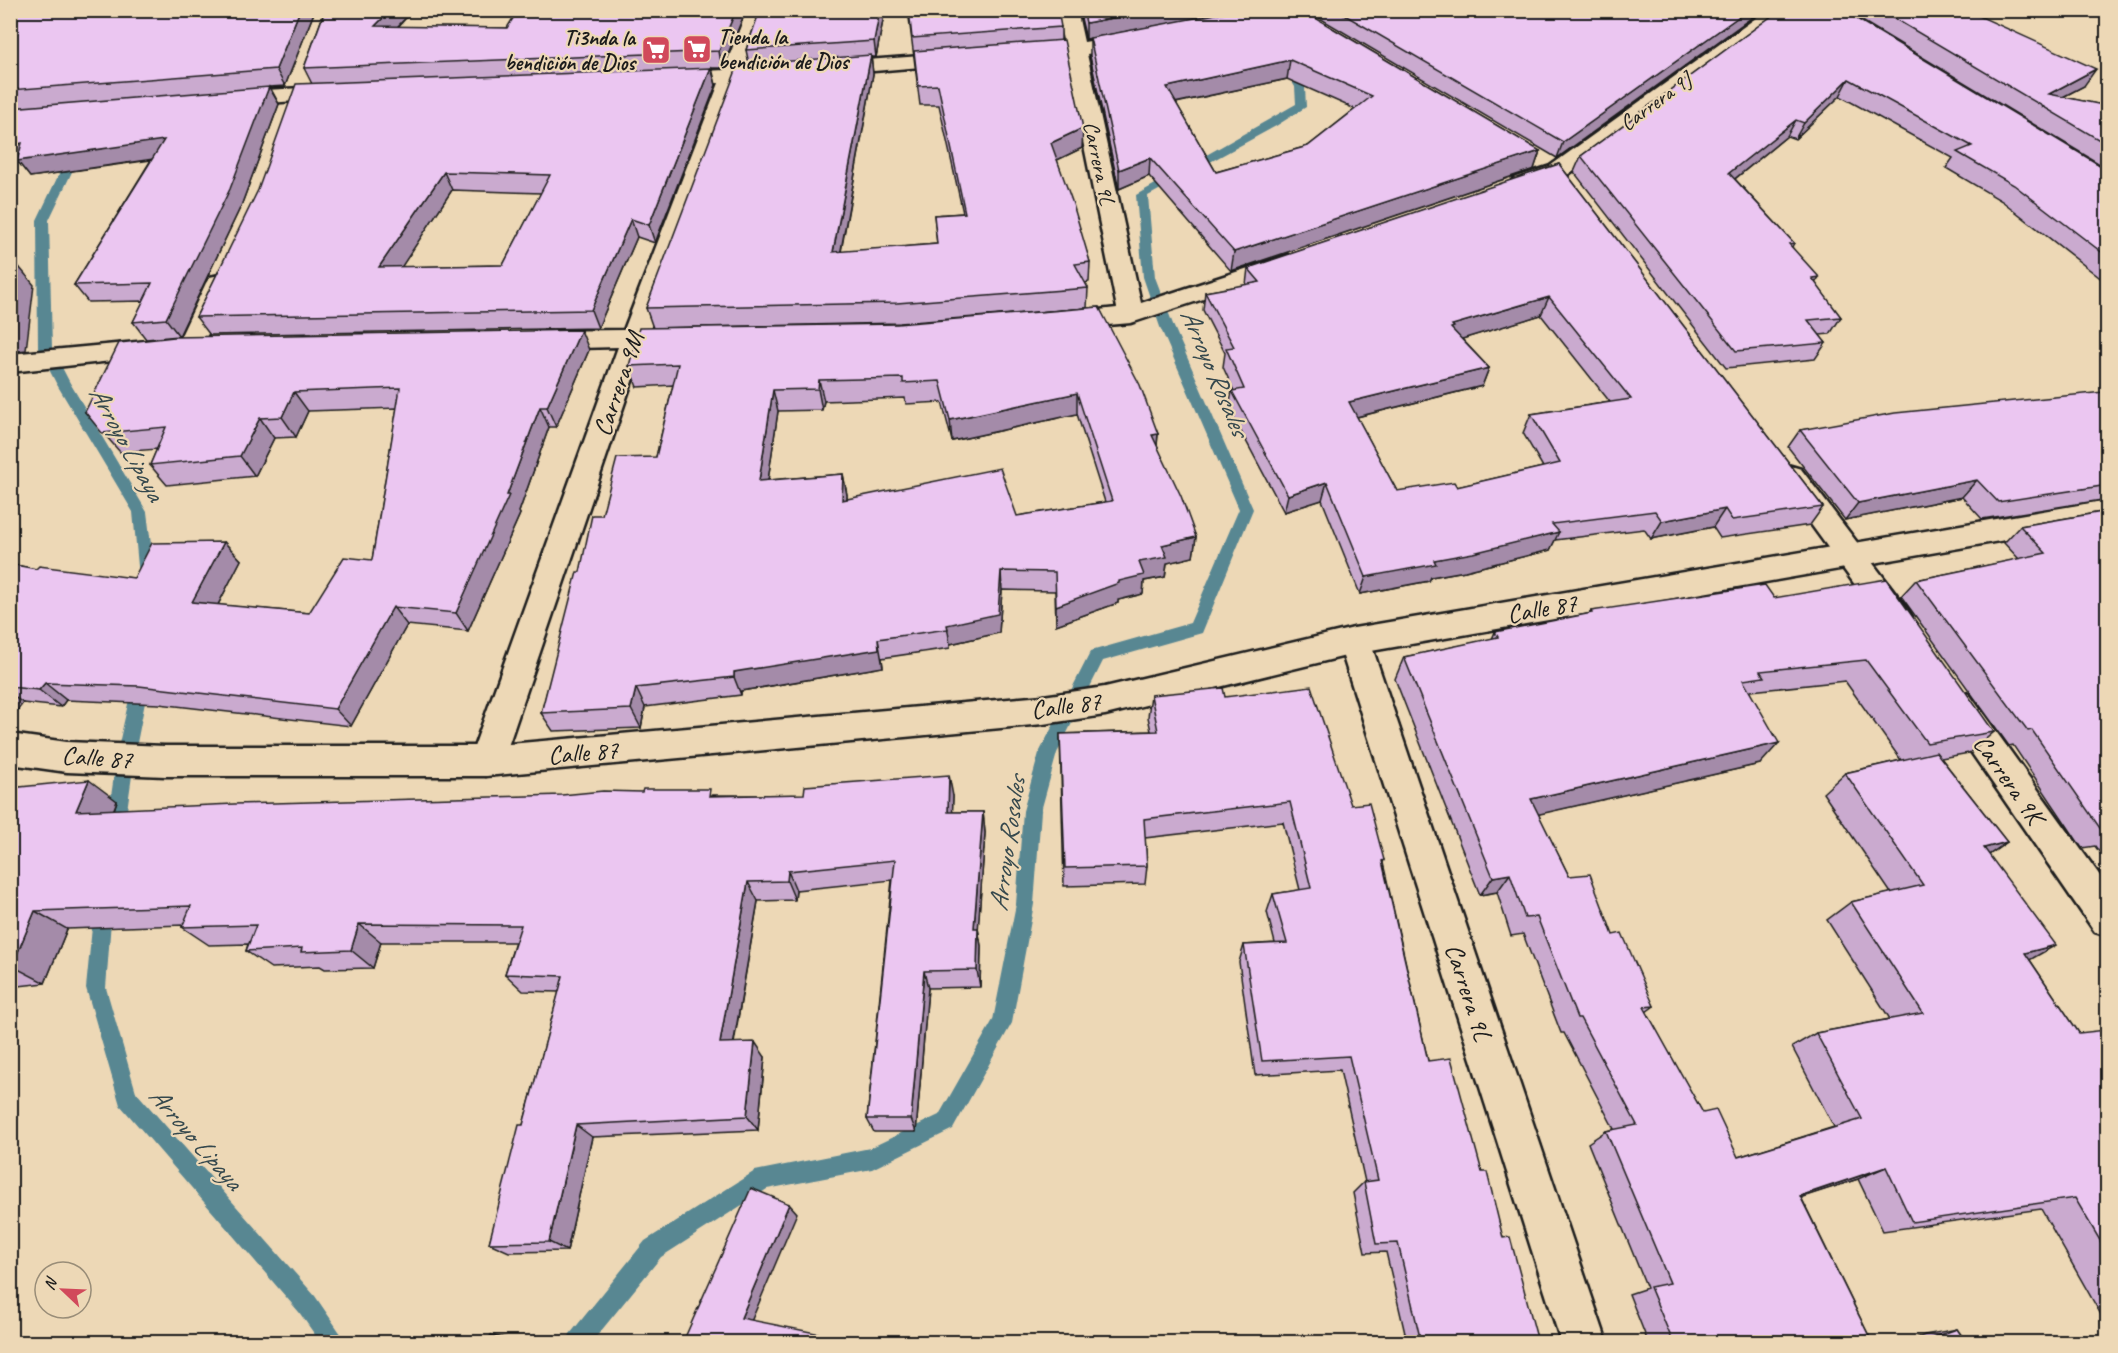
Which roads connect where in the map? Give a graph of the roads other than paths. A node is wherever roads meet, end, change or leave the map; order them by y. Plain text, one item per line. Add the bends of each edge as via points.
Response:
1 (757, 10) edge
2 (1067, 10) edge
3 (1781, 10) edge
4 (1158, 35) edge
5 (1076, 50) junction
6 (1005, 56) edge
7 (982, 57) edge
8 (734, 76) junction
9 (651, 79) edge
10 (298, 84) junction
11 (353, 92) edge
12 (213, 100) edge
13 (286, 117) edge
14 (1528, 153) edge
15 (1565, 180) junction
16 (1503, 190) edge
17 (1315, 254) edge
18 (230, 260) edge
19 (1138, 313) junction
20 (1039, 322) edge
21 (703, 337) edge
22 (634, 338) junction
23 (517, 340) edge
24 (24, 362) edge
25 (1780, 462) edge
26 (2108, 511) edge
27 (1852, 555) junction
28 (1354, 641) junction
29 (1913, 641) edge
30 (1940, 680) edge
31 (10, 749) edge
32 (486, 761) junction
33 (2108, 919) edge
34 (1584, 1342) edge

1 - 8 street, Carrera 9M
2 - 5 street, Carrera 9L
3 - 15 street, Carrera 9J
4 - 5 street
5 - 6 street
5 - 19 street, Carrera 9L
7 - 8 street
8 - 9 street
8 - 22 street, Carrera 9M
10 - 11 street
10 - 12 street
10 - 13 street
14 - 15 street
15 - 16 street, Carrera 9J
17 - 19 street
18 - 24 street via 201,346
19 - 20 street
21 - 22 street
22 - 23 street
22 - 32 street, Carrera 9M
25 - 27 street
26 - 27 street, Calle 87
27 - 28 street, Calle 87
27 - 29 street
28 - 32 street, Calle 87 via 1105,701
28 - 34 street, Carrera 9L
30 - 33 street, Carrera 9K
31 - 32 street, Calle 87 via 165,761

